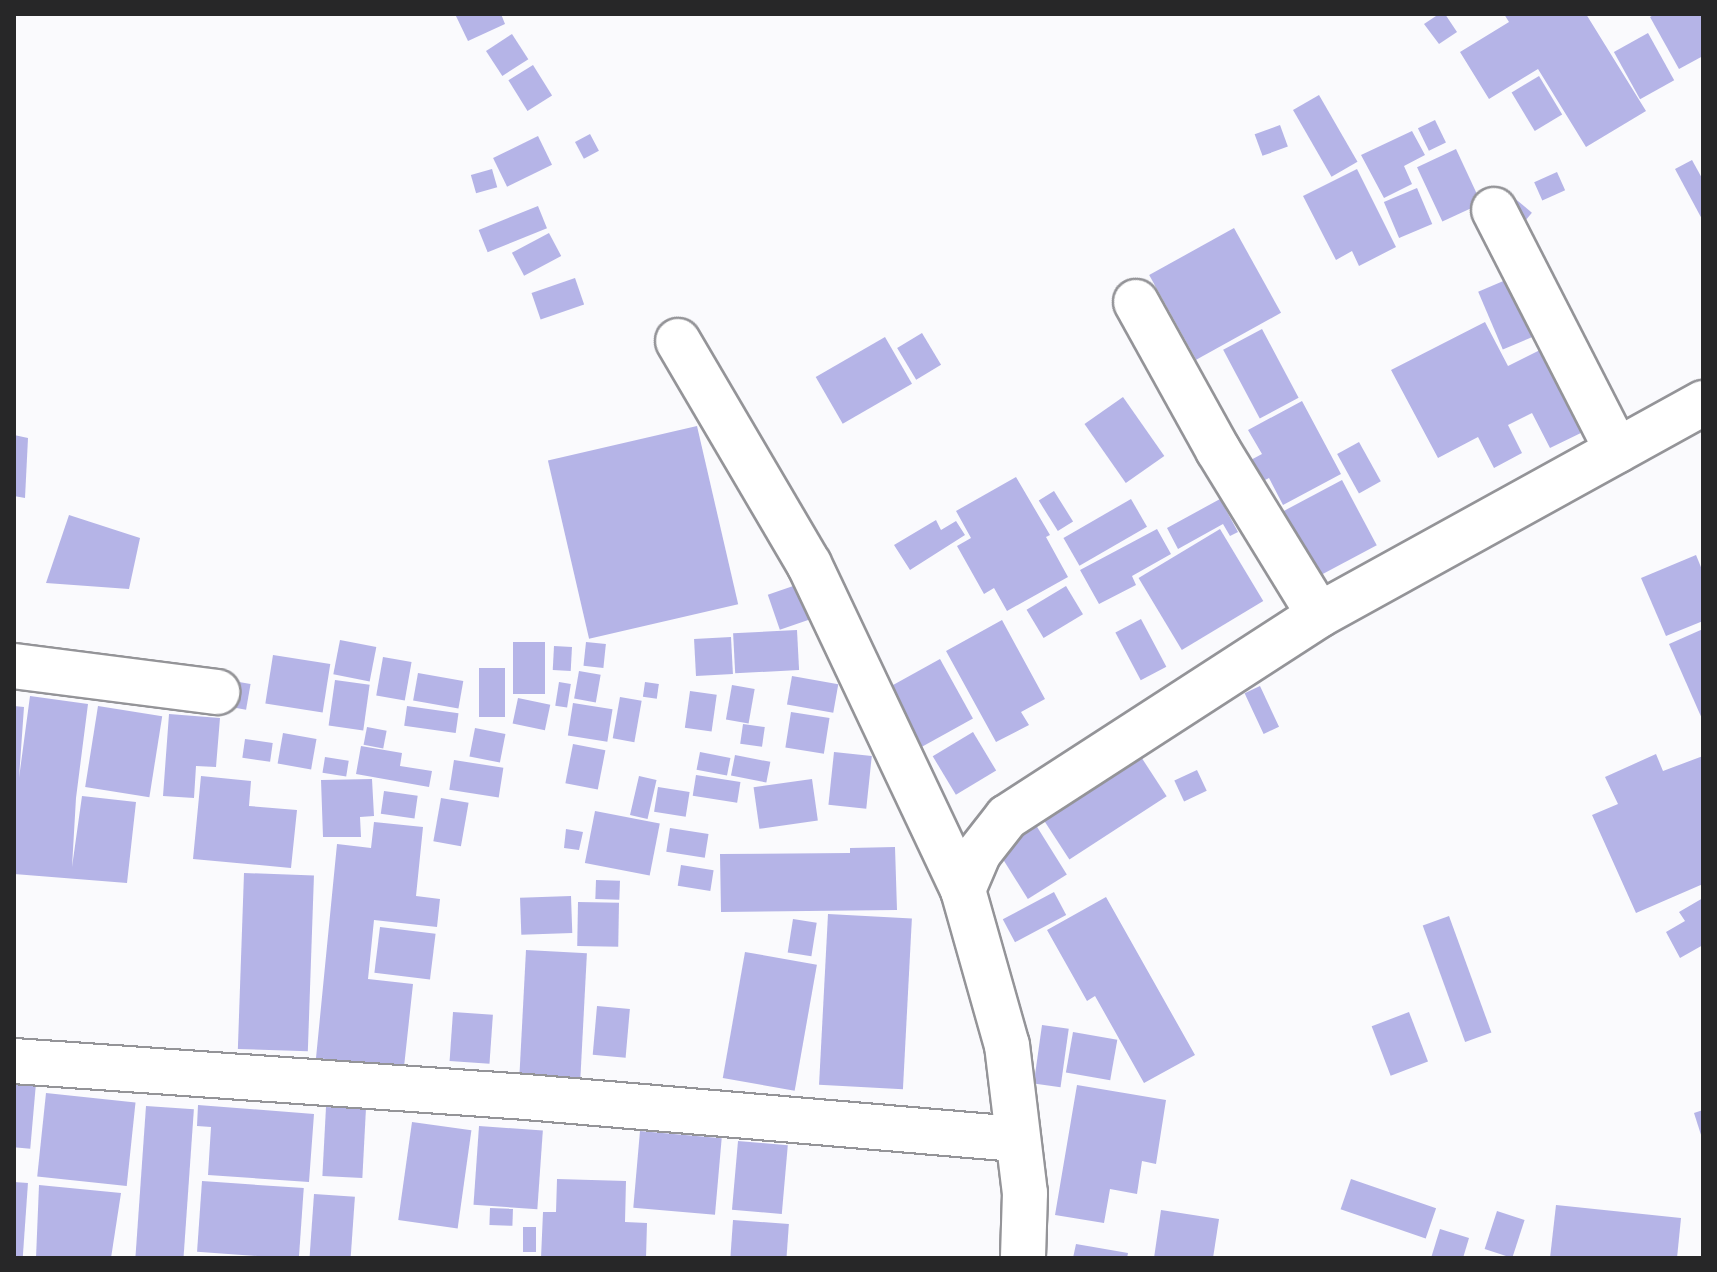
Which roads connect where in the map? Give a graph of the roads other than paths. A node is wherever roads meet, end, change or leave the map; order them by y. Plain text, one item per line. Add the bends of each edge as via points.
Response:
1 (1494, 210) dead end
2 (1136, 302) dead end
3 (678, 341) dead end
4 (1703, 403) edge
5 (1617, 450) junction
6 (1319, 615) junction
7 (14, 666) edge
8 (217, 692) dead end
9 (963, 890) junction
10 (14, 1061) edge
11 (1017, 1139) junction
12 (1023, 1258) edge

1 - 5 street
2 - 6 street
3 - 9 street via 809,564
4 - 5 street
5 - 6 street
6 - 9 street via 1007,817 978,854
7 - 8 street
9 - 11 street via 1007,1045
10 - 11 street
11 - 12 street via 1025,1193

